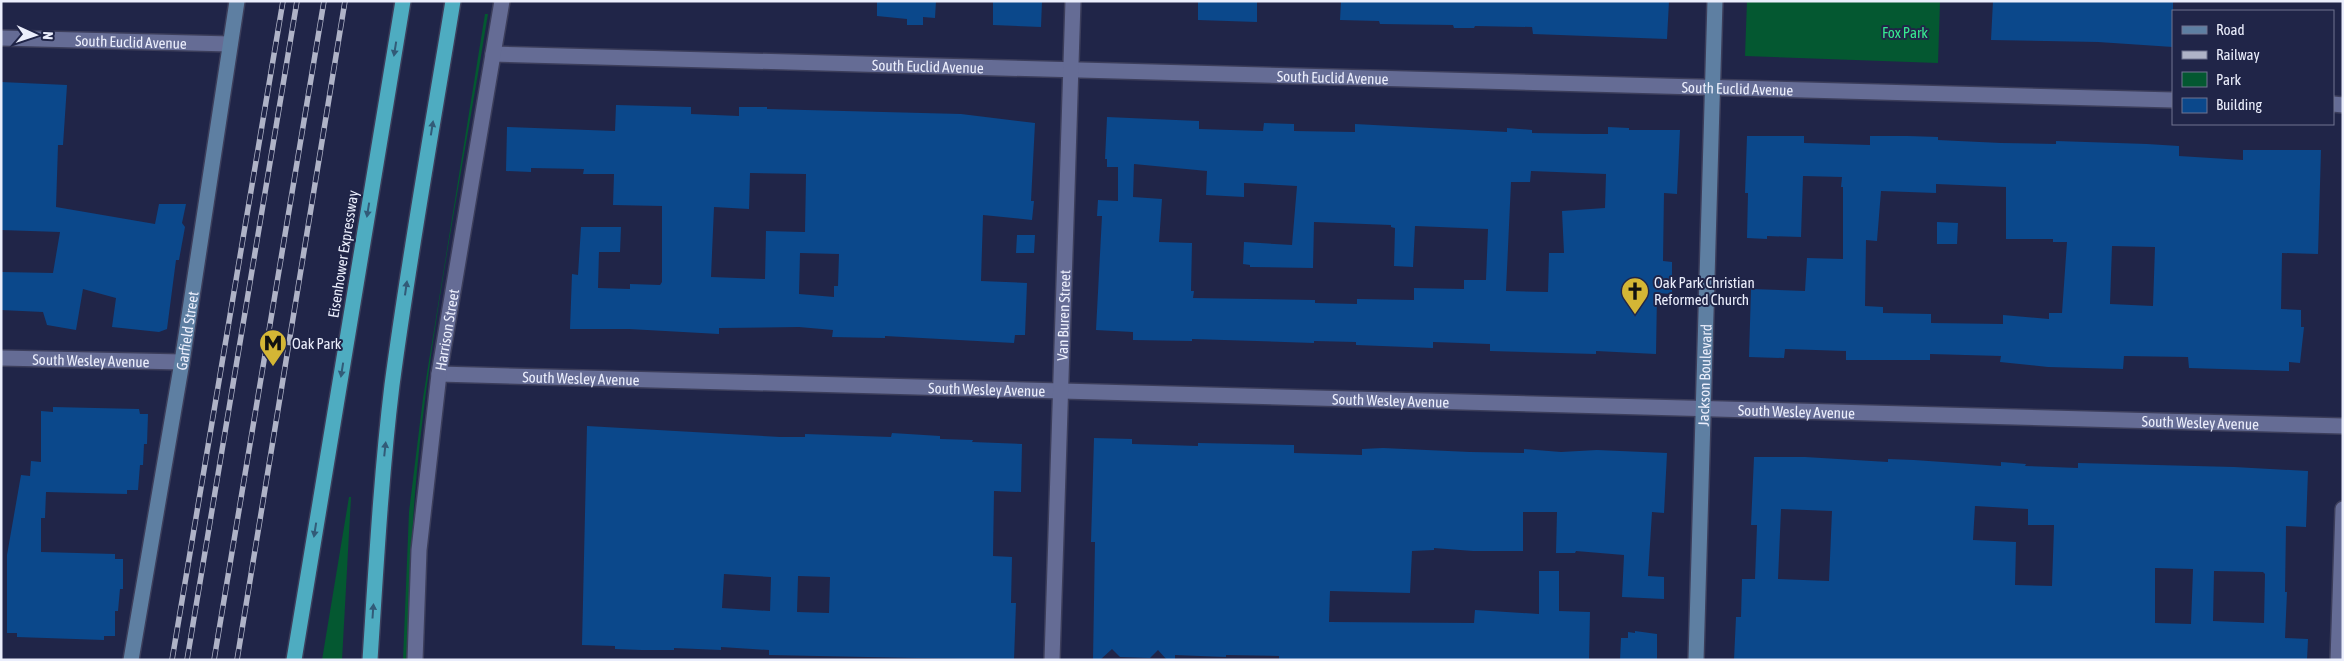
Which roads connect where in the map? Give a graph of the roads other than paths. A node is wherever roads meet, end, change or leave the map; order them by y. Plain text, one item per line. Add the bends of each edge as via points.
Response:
1 (237, 1) edge
2 (403, 1) edge
3 (453, 1) edge
4 (502, 1) edge
5 (1073, 1) edge
6 (1715, 1) edge
7 (1, 38) edge
8 (230, 44) junction
9 (493, 54) junction
10 (1070, 70) junction
11 (1713, 87) junction
12 (2172, 100) edge
13 (1, 358) edge
14 (182, 362) junction
15 (439, 374) junction
16 (1060, 391) junction
17 (1704, 409) junction
18 (2343, 426) edge
19 (2343, 509) edge
20 (130, 660) edge
21 (294, 660) edge
22 (370, 660) edge
23 (415, 660) edge
24 (1052, 660) edge
25 (1696, 660) edge
26 (2338, 660) edge

1 - 8 street, Garfield Street
2 -> 21 highway, Eisenhower Expressway
22 -> 3 highway via 392,386
4 - 9 street, Harrison Street
5 - 10 street, Van Buren Street
6 - 11 street, Jackson Boulevard
7 - 8 street, South Euclid Avenue
8 - 14 street, Garfield Street
9 - 10 street, South Euclid Avenue
9 - 15 street, Harrison Street
10 - 11 street, South Euclid Avenue
10 - 16 street, Van Buren Street
11 - 12 street, South Euclid Avenue
11 - 17 street, Jackson Boulevard
13 - 14 street, South Wesley Avenue
14 - 20 street, Garfield Street
15 - 16 street, South Wesley Avenue
15 - 23 street, Harrison Street via 419,550
16 - 17 street, South Wesley Avenue
16 - 24 street, Van Buren Street
17 - 18 street, South Wesley Avenue
17 - 25 street, Jackson Boulevard
19 - 26 street

